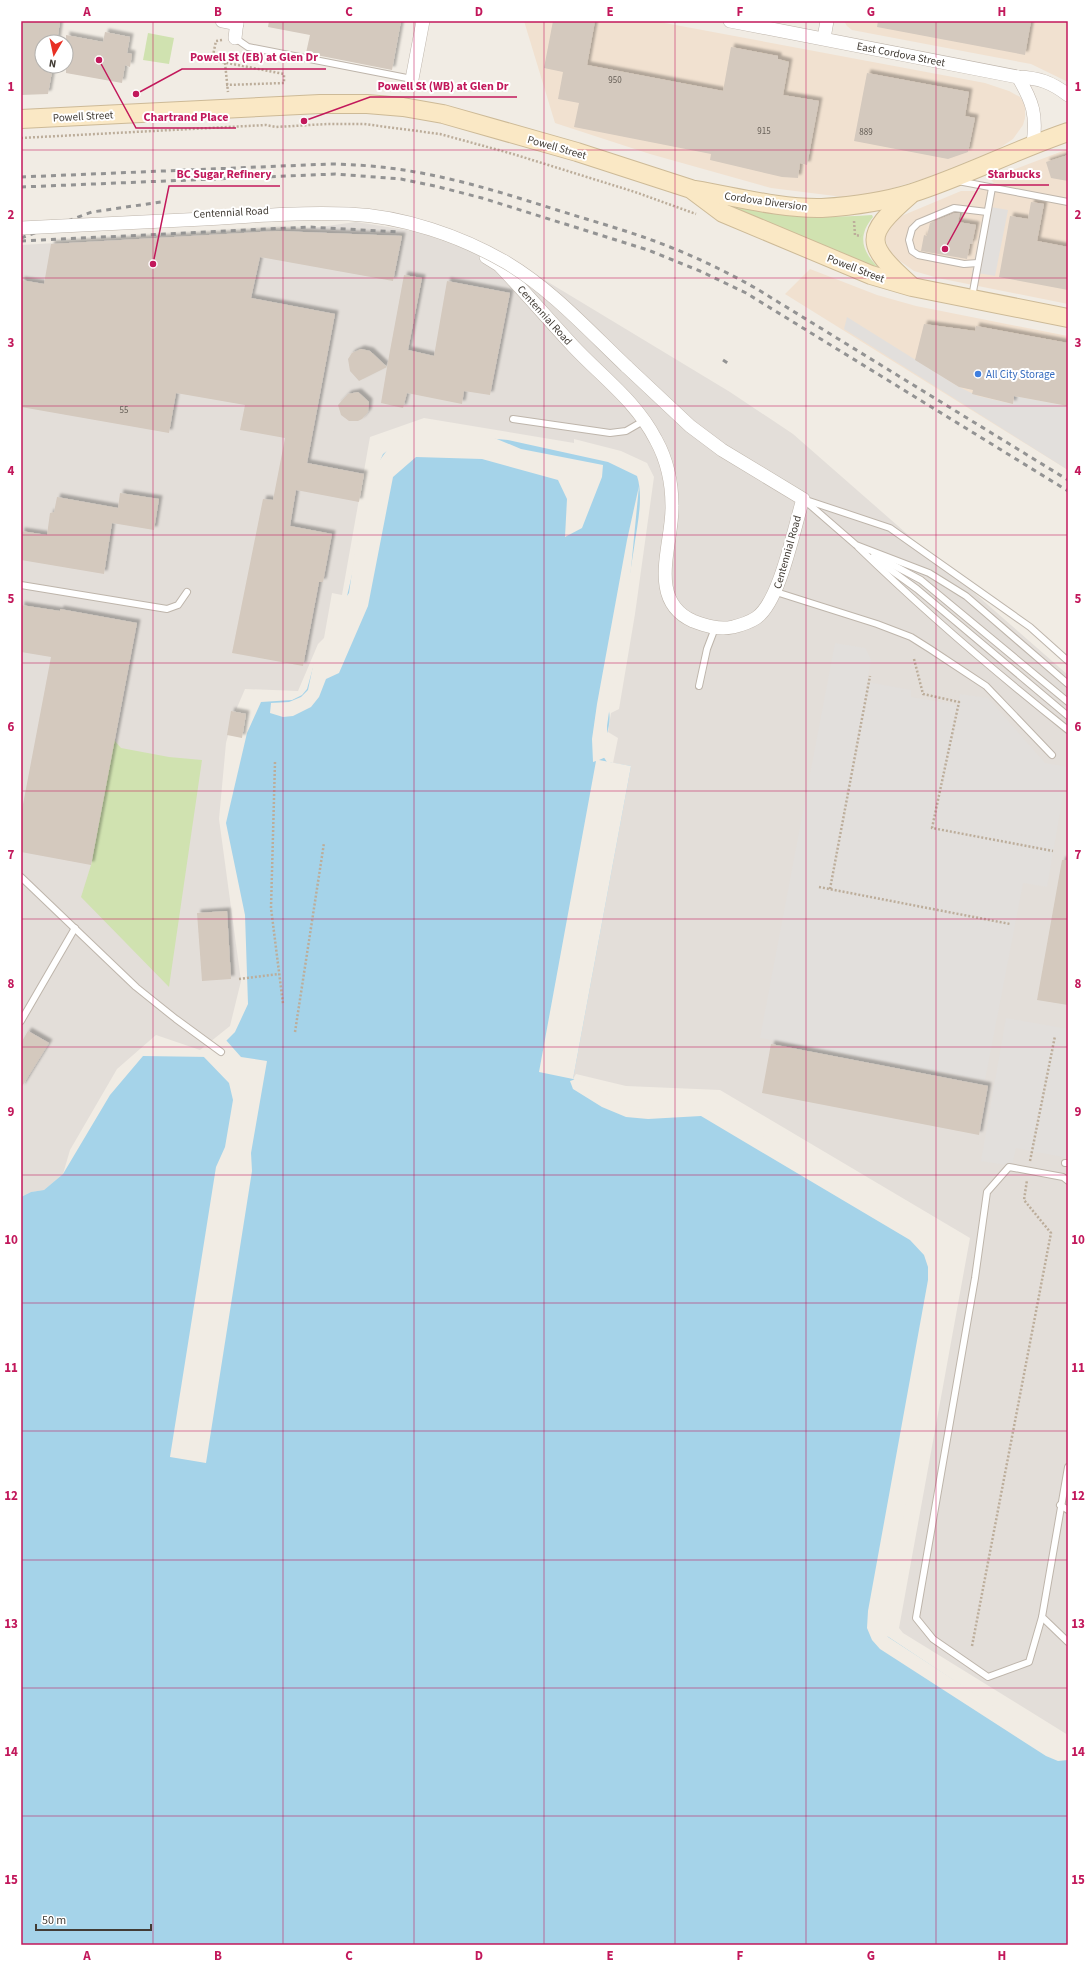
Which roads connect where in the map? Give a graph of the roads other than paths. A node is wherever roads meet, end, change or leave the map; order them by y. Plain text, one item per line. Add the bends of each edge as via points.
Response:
1 (222, 21) edge
2 (423, 21) edge
3 (730, 21) edge
4 (827, 21) edge
5 (237, 22) edge
6 (235, 38) joint
7 (824, 38) junction
8 (1018, 77) junction
9 (412, 79) joint
10 (1068, 95) edge
11 (21, 119) edge
12 (1068, 132) edge
13 (1033, 144) junction
14 (949, 179) junction
15 (992, 188) junction
16 (691, 189) junction
17 (912, 193) junction
18 (1068, 202) edge
19 (987, 212) junction
20 (21, 227) edge
21 (978, 263) junction
22 (912, 287) junction
23 (972, 299) junction
24 (1068, 318) edge
25 (513, 419) dead end
26 (646, 420) junction
27 (803, 499) junction
28 (856, 545) junction
29 (21, 585) edge
30 (187, 592) dead end
31 (776, 592) junction
32 (715, 628) junction
33 (1068, 661) edge
34 (1068, 684) edge
35 (699, 686) dead end
36 (1068, 702) edge
37 (1068, 716) edge
38 (1068, 730) edge
39 (1052, 755) dead end
40 (21, 877) edge
41 (75, 928) junction
42 (21, 1021) edge
43 (221, 1052) dead end
44 (1068, 1181) edge
45 (1068, 1467) edge
46 (1060, 1505) junction
47 (1068, 1510) edge
48 (1042, 1617) junction
49 (1068, 1642) edge

1 - 5 street
2 - 9 street
3 - 7 street, East Cordova Street
4 - 7 street
5 - 6 street
6 - 9 lane via 248,47
7 - 8 street, East Cordova Street
8 - 10 street, East Cordova Street via 1038,78
8 - 13 street via 1032,104 1036,125
11 - 16 main road, Powell Street via 245,107 367,104 404,107 443,114 577,152
12 - 13 main road, Cordova Diversion
13 - 14 main road, Cordova Diversion
14 - 15 lane
14 - 17 main road, Cordova Diversion
15 - 18 lane
15 - 19 lane
16 - 17 main road, Cordova Diversion via 788,206 821,208 871,203
16 - 22 main road, Powell Street via 723,213 871,275
17 - 22 main road via 883,221 875,238 880,255
19 - 21 lane
19 - 21 lane via 954,208 918,223 910,235 910,246 918,256 964,264
20 - 26 street, Centennial Road via 149,216 264,210 350,210 400,216 446,231 498,265 573,347
20 - 27 street, bridge via 295,214 350,214 413,224 448,236 484,251 531,279 690,426 722,450
21 - 23 lane
22 - 23 main road, Powell Street
23 - 24 main road, Powell Street
25 - 26 lane via 610,433 626,430
26 - 32 street, Centennial Road via 666,464 670,482 672,508 664,564 668,593 675,607 687,618
27 - 28 lane
27 - 31 street, Centennial Road
27 - 33 lane via 890,528 1030,627
28 - 34 lane via 929,573 966,596
28 - 36 lane via 921,580
28 - 37 lane via 917,589
28 - 38 lane via 957,640
29 - 30 lane via 167,609 178,605
31 - 32 street, Centennial Road via 757,617 732,627
31 - 39 lane via 877,624 930,649 986,686
32 - 35 lane via 707,649
40 - 41 lane
41 - 42 lane
41 - 43 lane via 136,987
44 - 48 lane via 1063,1176 1009,1167 986,1192 975,1278 916,1618 933,1639 988,1677 1029,1662
45 - 46 lane
46 - 47 lane
46 - 48 lane
48 - 49 lane

